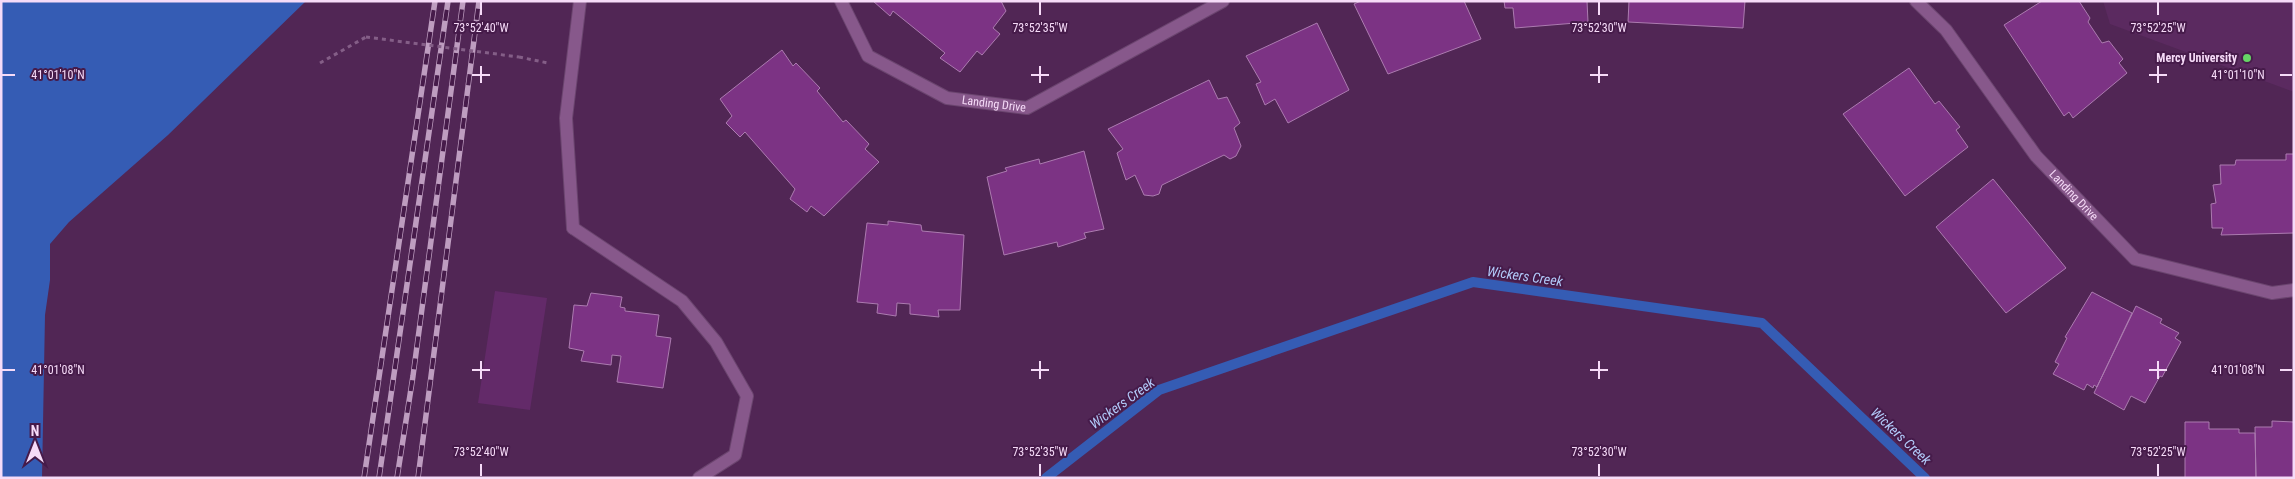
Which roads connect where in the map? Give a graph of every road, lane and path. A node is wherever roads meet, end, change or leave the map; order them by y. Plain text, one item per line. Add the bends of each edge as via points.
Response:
1 (580, 1) edge
2 (841, 1) edge
3 (1223, 1) edge
4 (1916, 1) edge
5 (320, 63) dead end
6 (548, 63) dead end
7 (2294, 290) edge
8 (699, 478) edge

1 - 8 street via 566,118 573,228 682,301 716,342 747,396 735,455
2 - 3 street, Landing Drive via 868,56 948,98 1027,108
4 - 7 street, Landing Drive via 1946,30 2036,156 2136,259 2272,293
5 - 6 path, bridge via 366,37

